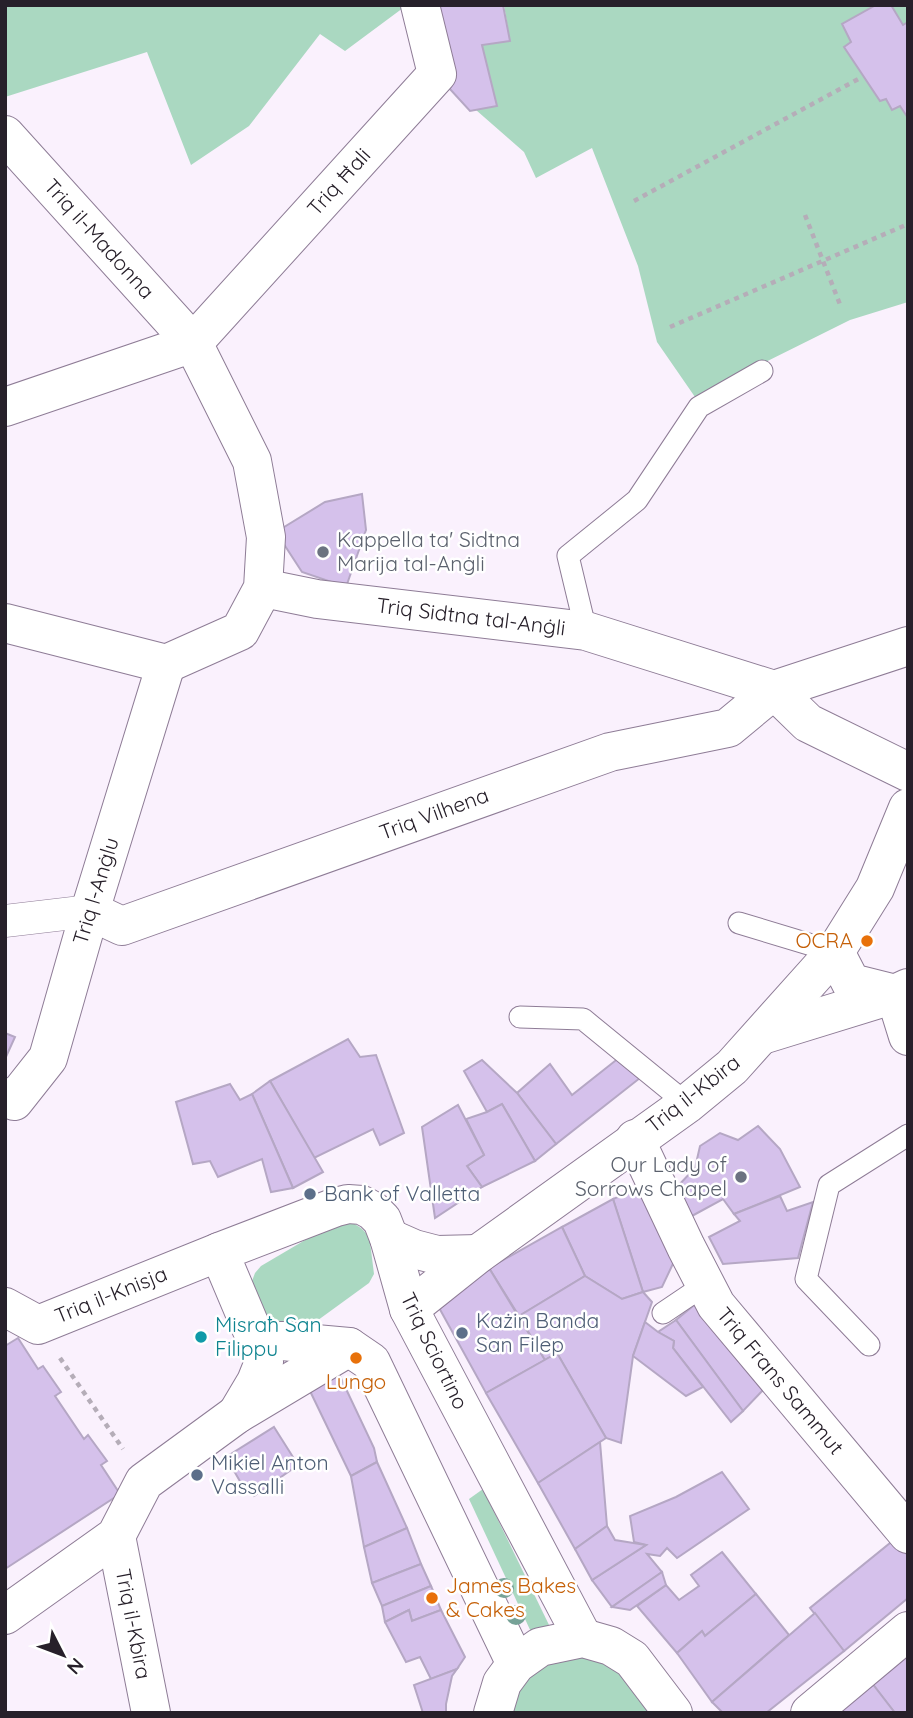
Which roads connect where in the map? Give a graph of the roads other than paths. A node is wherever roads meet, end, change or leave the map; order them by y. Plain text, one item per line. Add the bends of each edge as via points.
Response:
1 (419, 5) edge
2 (5, 135) edge
3 (193, 343) junction
4 (762, 371) dead end
5 (5, 407) edge
6 (263, 588) junction
7 (5, 624) edge
8 (586, 631) junction
9 (908, 646) edge
10 (166, 664) junction
11 (774, 690) junction
12 (908, 772) edge
13 (908, 808) edge
14 (90, 911) junction
15 (5, 921) edge
16 (739, 923) dead end
17 (835, 952) junction
18 (902, 991) edge
19 (520, 1017) dead end
20 (762, 1035) junction
21 (908, 1036) edge
22 (5, 1097) edge
23 (687, 1104) junction
24 (908, 1135) edge
25 (635, 1139) junction
26 (389, 1238) junction
27 (219, 1252) junction
28 (478, 1254) junction
29 (706, 1284) junction
30 (409, 1309) junction
31 (663, 1313) dead end
32 (21, 1316) edge
33 (257, 1342) junction
34 (869, 1345) dead end
35 (349, 1347) junction
36 (237, 1414) junction
37 (908, 1534) edge
38 (116, 1536) junction
39 (5, 1615) edge
40 (908, 1631) edge
41 (583, 1638) junction
42 (516, 1664) junction
43 (151, 1713) edge
44 (493, 1713) edge
45 (673, 1713) edge
46 (810, 1713) edge

1 - 3 street, Triq Ħali via 437,74
2 - 3 street, Triq il-Madonna
3 - 5 street
3 - 6 street via 253,461 266,537
4 - 8 lane via 699,407 637,500 568,556
6 - 8 street, Triq Sidtna tal-Anġli via 317,599
6 - 10 street via 240,631
7 - 10 street
8 - 11 street, Triq Sidtna tal-Anġli
9 - 11 street
10 - 14 street, Triq l-Anġlu
11 - 12 street, Triq Sidtna tal-Anġli via 808,723
11 - 14 street, Triq Vilhena via 728,728 610,752 122,926
13 - 17 street via 875,888
14 - 15 street
14 - 22 street, Triq l-Anġlu via 48,1058 14,1101
16 - 17 lane
17 - 18 street via 851,983
17 - 20 street
18 - 20 street, Triq il-Kbira
18 - 21 street
19 - 23 lane via 583,1019
20 - 23 street, Triq il-Kbira
23 - 25 street, Triq il-Kbira
24 - 34 lane via 829,1185 806,1279
25 - 28 street, Triq il-Kbira
25 - 29 street, Triq Frans Sammut
26 - 27 street, Triq Sciortino via 373,1211 348,1204
26 - 28 street via 437,1255
26 - 30 street, Triq Sciortino
27 - 32 street, Triq il-Knisja
27 - 33 street
28 - 30 street, Triq il-Kbira
29 - 31 lane
29 - 37 street, Triq Frans Sammut via 716,1305
30 - 41 street, Triq Sciortino
33 - 35 street
33 - 36 street via 264,1362
35 - 36 street
35 - 42 street via 371,1362
36 - 38 street via 144,1482
38 - 39 street
38 - 43 street, Triq il-Kbira
40 - 46 street
41 - 42 street via 540,1647
41 - 45 street via 611,1646 632,1660
42 - 44 street via 502,1682

